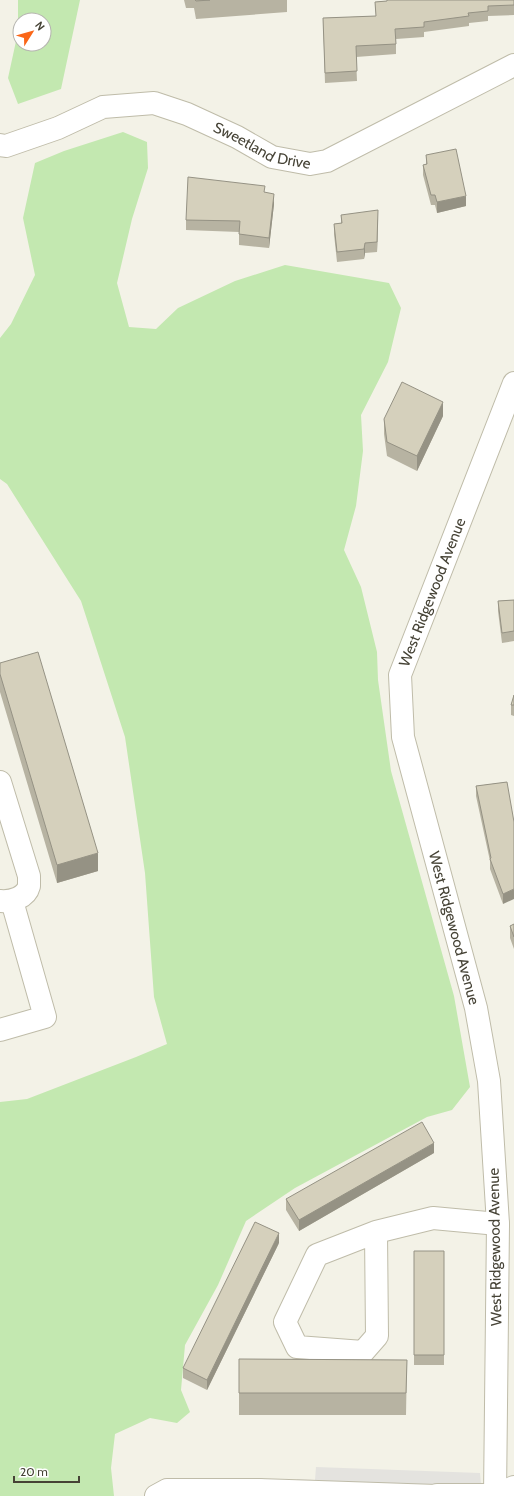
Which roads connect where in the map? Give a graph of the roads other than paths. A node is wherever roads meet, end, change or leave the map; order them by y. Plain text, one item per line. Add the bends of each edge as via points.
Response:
1 (514, 65) edge
2 (0, 145) edge
3 (514, 383) edge
4 (0, 782) edge
5 (6, 901) edge
6 (0, 1030) edge
7 (498, 1224) junction
8 (376, 1232) junction
9 (259, 1493) edge
10 (501, 1493) edge
11 (156, 1496) edge
12 (437, 1496) edge

1 - 2 street, Sweetland Drive via 327,161 310,164 272,157 237,137 154,103 103,107 58,128 6,146
3 - 7 street, West Ridgewood Avenue via 400,675 403,737 476,1008 489,1082
4 - 5 street via 29,876 24,894
5 - 6 street via 45,1017
7 - 8 street via 433,1218
7 - 10 street, West Ridgewood Avenue
8 - 8 street via 316,1255 285,1322 297,1347 363,1352 377,1336
9 - 11 street via 167,1490
9 - 12 street
10 - 12 street

